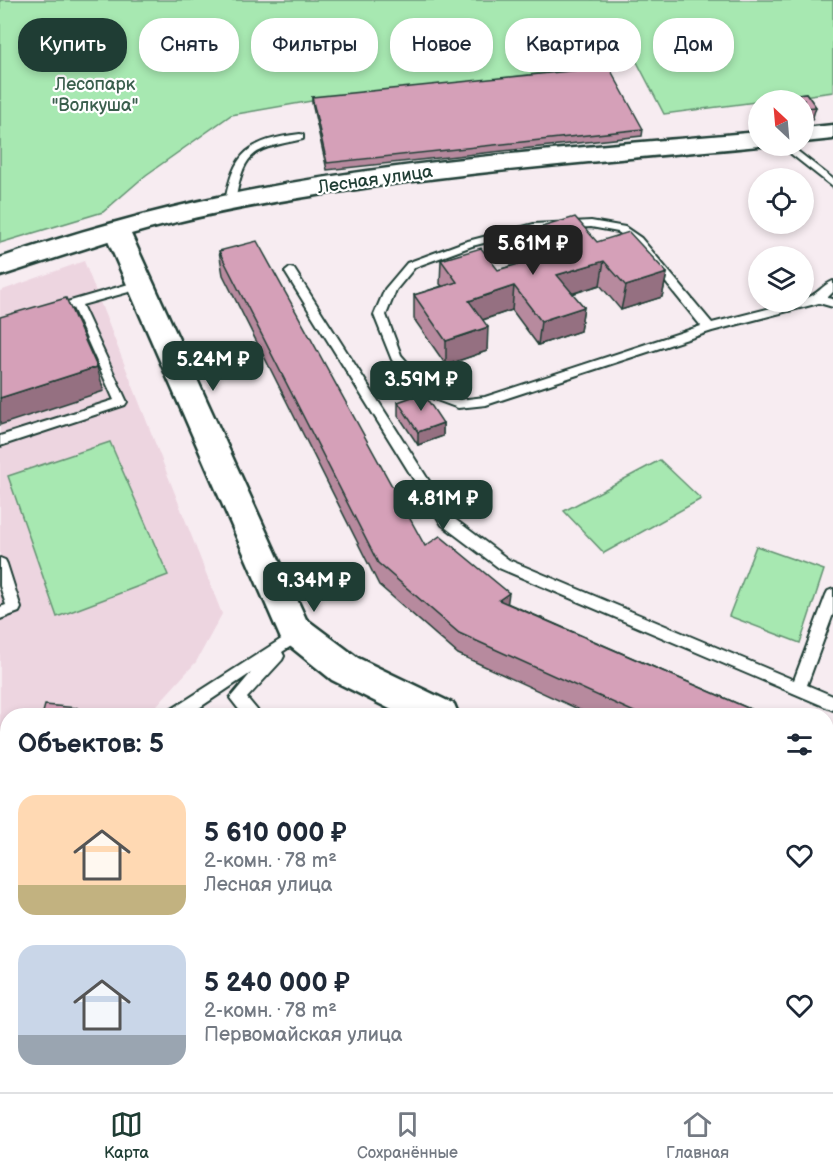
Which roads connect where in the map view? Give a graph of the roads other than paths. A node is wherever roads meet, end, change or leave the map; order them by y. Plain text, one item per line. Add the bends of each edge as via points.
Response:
1 (833, 132) edge
2 (814, 134) edge
3 (300, 137) dead end
4 (748, 140) edge
5 (798, 156) edge
6 (833, 184) edge
7 (230, 203) junction
8 (117, 230) junction
9 (0, 267) edge
10 (290, 272) dead end
11 (139, 285) junction
12 (833, 285) edge
13 (819, 299) junction
14 (76, 303) junction
15 (833, 303) edge
16 (43, 313) edge
17 (709, 328) junction
18 (0, 441) edge
19 (0, 564) edge
20 (833, 595) edge
21 (0, 613) edge
22 (297, 635) junction
23 (798, 688) junction
24 (833, 703) edge
25 (186, 708) edge
26 (247, 708) edge
27 (425, 708) edge

1 - 2 street
3 - 7 lane via 256,146 241,159
4 - 7 street, Лесная улица via 420,172
5 - 6 lane
7 - 8 street, Лесная улица
8 - 9 street, Лесная улица
8 - 11 street
10 - 23 lane via 447,520 504,564
11 - 14 lane
11 - 22 street
12 - 13 lane
13 - 15 lane
13 - 17 lane
14 - 16 lane
14 - 18 lane via 121,402
17 - 17 lane via 486,401 458,404 427,392 396,357 380,315 391,289 411,265 468,244 534,227 591,224 621,229 637,240
19 - 21 lane via 14,608
20 - 23 lane
22 - 25 lane
22 - 26 lane via 237,698
22 - 27 street via 345,669
23 - 24 lane

